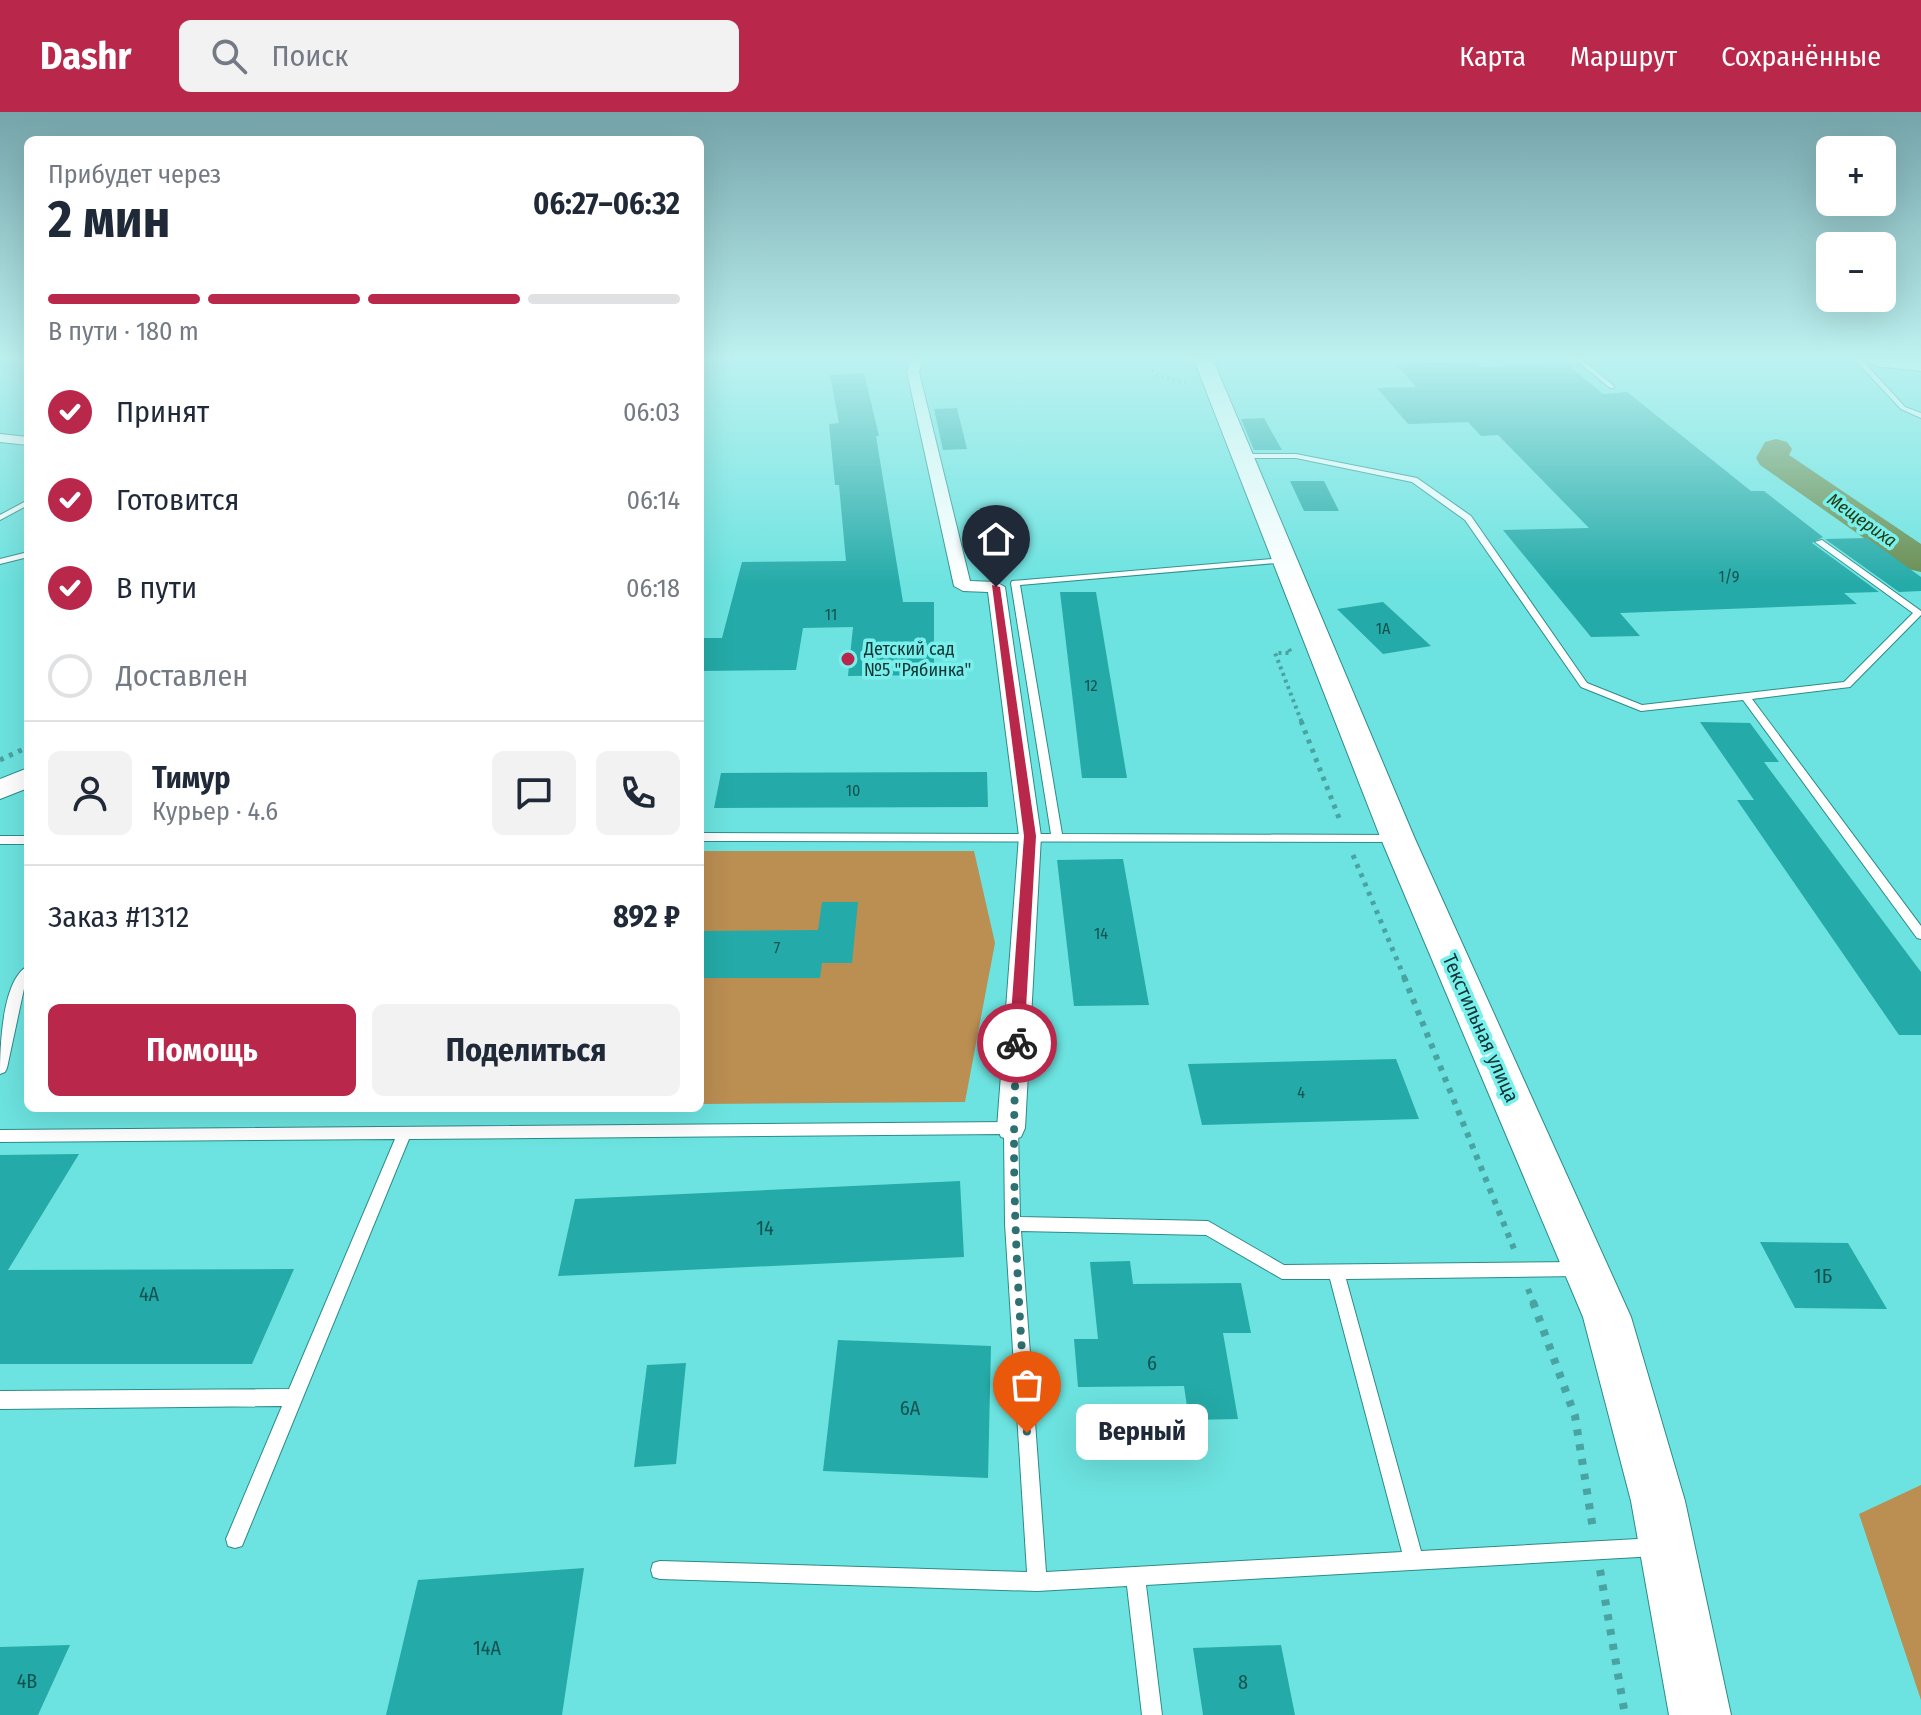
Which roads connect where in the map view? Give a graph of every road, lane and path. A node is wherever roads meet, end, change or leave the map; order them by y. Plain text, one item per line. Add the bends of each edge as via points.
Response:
1 (928, 435) edge
2 (1228, 435) edge
3 (0, 438) edge
4 (24, 441) edge
5 (1240, 456) junction
6 (24, 504) edge
7 (0, 518) edge
8 (1819, 542) dead end
9 (24, 555) edge
10 (1285, 560) junction
11 (0, 562) edge
12 (1285, 639) dead end
13 (1746, 697) junction
14 (24, 749) edge
15 (0, 760) edge
16 (24, 779) edge
17 (0, 790) edge
18 (1030, 836) junction
19 (1057, 836) junction
20 (704, 837) edge
21 (1346, 838) junction
22 (1398, 839) junction
23 (0, 840) edge
24 (24, 840) edge
25 (1921, 935) edge
26 (24, 976) edge
27 (0, 1068) edge
28 (1011, 1128) junction
29 (404, 1134) junction
30 (0, 1136) edge
31 (1013, 1224) junction
32 (1521, 1269) junction
33 (1586, 1269) junction
34 (1336, 1272) junction
35 (294, 1397) junction
36 (0, 1400) edge
37 (235, 1539) dead end
38 (1667, 1546) junction
39 (1597, 1551) junction
40 (1414, 1560) junction
41 (660, 1570) dead end
42 (1135, 1576) junction
43 (1037, 1582) junction
44 (1152, 1715) edge
45 (1625, 1715) edge
46 (1700, 1715) edge

1 - 18 street via 963,586 996,587
2 - 5 main road, Текстильная улица
3 - 4 street
5 - 10 main road, Текстильная улица
5 - 13 lane via 1296,456 1414,480 1468,518 1584,685 1641,708
6 - 7 lane
8 - 13 lane via 1918,613 1847,685
9 - 11 lane
10 - 19 lane via 1015,583
10 - 22 main road, Текстильная улица
12 - 21 path via 1291,653 1275,653
13 - 25 lane
14 - 15 path
16 - 17 street
18 - 19 lane
18 - 20 lane
18 - 28 street
19 - 21 lane
21 - 22 lane
21 - 32 path
22 - 33 main road, Текстильная улица
23 - 24 lane
26 - 27 lane
28 - 29 lane
28 - 31 lane
29 - 30 lane
29 - 35 lane
31 - 34 lane via 1208,1228 1282,1272
31 - 43 lane
32 - 33 lane
32 - 34 lane
32 - 39 path via 1575,1416
33 - 38 main road, Текстильная улица via 1607,1317
34 - 40 lane
35 - 36 lane
35 - 37 lane
38 - 39 lane
38 - 46 main road, Текстильная улица
39 - 40 lane
39 - 45 path
40 - 42 lane
41 - 43 lane
42 - 43 lane
42 - 44 lane

